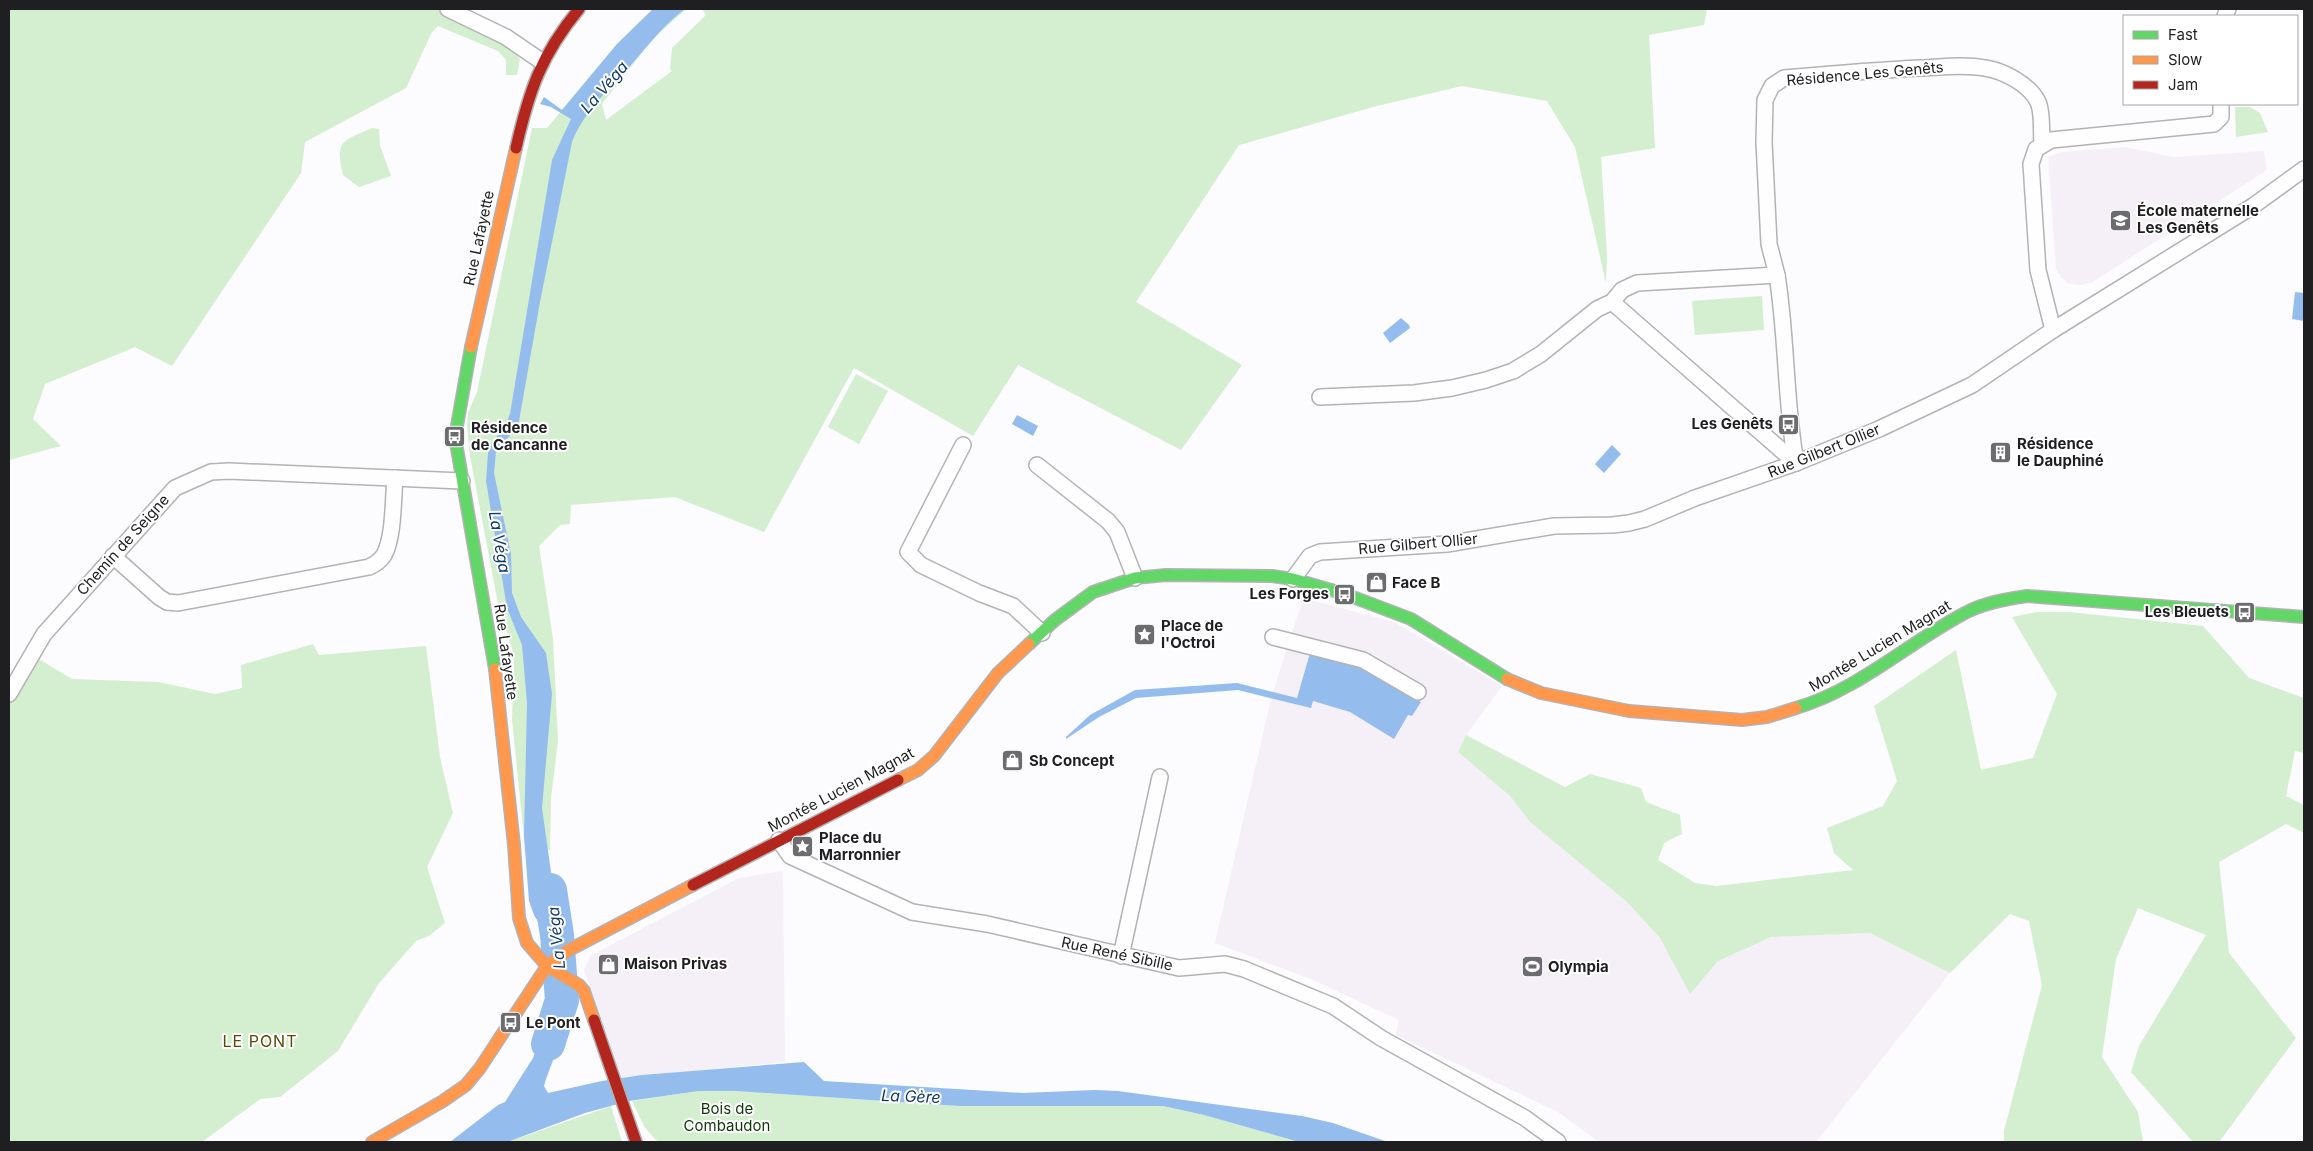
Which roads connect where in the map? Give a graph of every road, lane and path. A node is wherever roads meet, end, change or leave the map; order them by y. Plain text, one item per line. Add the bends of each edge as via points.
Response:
1 (448, 9) edge
2 (579, 9) edge
3 (541, 61) junction
4 (2221, 105) edge
5 (2042, 144) junction
6 (2304, 169) edge
7 (1777, 275) junction
8 (1612, 302) junction
9 (2053, 330) junction
10 (1320, 397) dead end
11 (963, 445) dead end
12 (1796, 463) junction
13 (1037, 465) dead end
14 (395, 478) junction
15 (462, 481) junction
16 (113, 556) junction
17 (1135, 578) junction
18 (1293, 579) junction
19 (2304, 617) edge
20 (1042, 633) junction
21 (1274, 637) dead end
22 (1418, 692) dead end
23 (9, 694) edge
24 (1160, 776) dead end
25 (779, 840) junction
26 (1121, 956) junction
27 (547, 966) junction
28 (636, 1141) edge
29 (372, 1142) edge
30 (1558, 1142) edge

1 - 3 street via 506,38
2 - 3 main road, Rue Lafayette via 559,32
3 - 15 main road, Rue Lafayette via 526,103 464,376 455,437
4 - 5 street via 2221,117 2214,124 2051,140
5 - 7 street, Résidence Les Genêts via 2038,103 2017,81 1987,68 1926,68 1784,78 1772,86 1765,100 1769,244
5 - 9 street via 2032,156 2031,164 2038,270
6 - 9 street, Rue Gilbert Ollier via 2252,206
7 - 8 street via 1637,283 1622,290
7 - 12 street, Résidence Les Genêts via 1789,424
8 - 10 street via 1597,309 1513,371 1486,380 1414,393
8 - 12 street
9 - 12 street, Rue Gilbert Ollier via 1972,385 1934,405
11 - 20 street via 908,552 921,565 1013,606
12 - 18 street, Rue Gilbert Ollier via 1629,523 1554,526 1446,544 1320,552 1310,556
13 - 17 street via 1108,521 1117,532
14 - 15 street, Chemin de Seigne
14 - 16 street, Chemin de Seigne via 211,472 175,488
14 - 16 street via 388,543 378,563 369,567 178,603 159,597
15 - 27 main road, Rue Lafayette via 495,668 519,918 527,943
16 - 23 street, Chemin de Seigne via 44,634
17 - 18 main road, Montée Lucien Magnat via 1166,575
17 - 20 main road, Montée Lucien Magnat via 1093,592
18 - 19 main road, Montée Lucien Magnat via 1345,594 1410,619 1508,679 1541,693 1628,711 1724,719 1767,717 1817,702 1966,612 2004,599 2036,596
20 - 25 main road, Montée Lucien Magnat via 998,673 934,756 918,770
21 - 22 street via 1363,660
24 - 26 street
25 - 26 street, Rue René Sibille via 790,856 912,912 986,924
25 - 27 main road, Montée Lucien Magnat via 569,950
26 - 30 street, Rue René Sibille via 1179,968 1225,964 1333,1006 1381,1038 1525,1118
27 - 28 main road, Rue Lafayette via 584,990
27 - 29 main road via 466,1084

